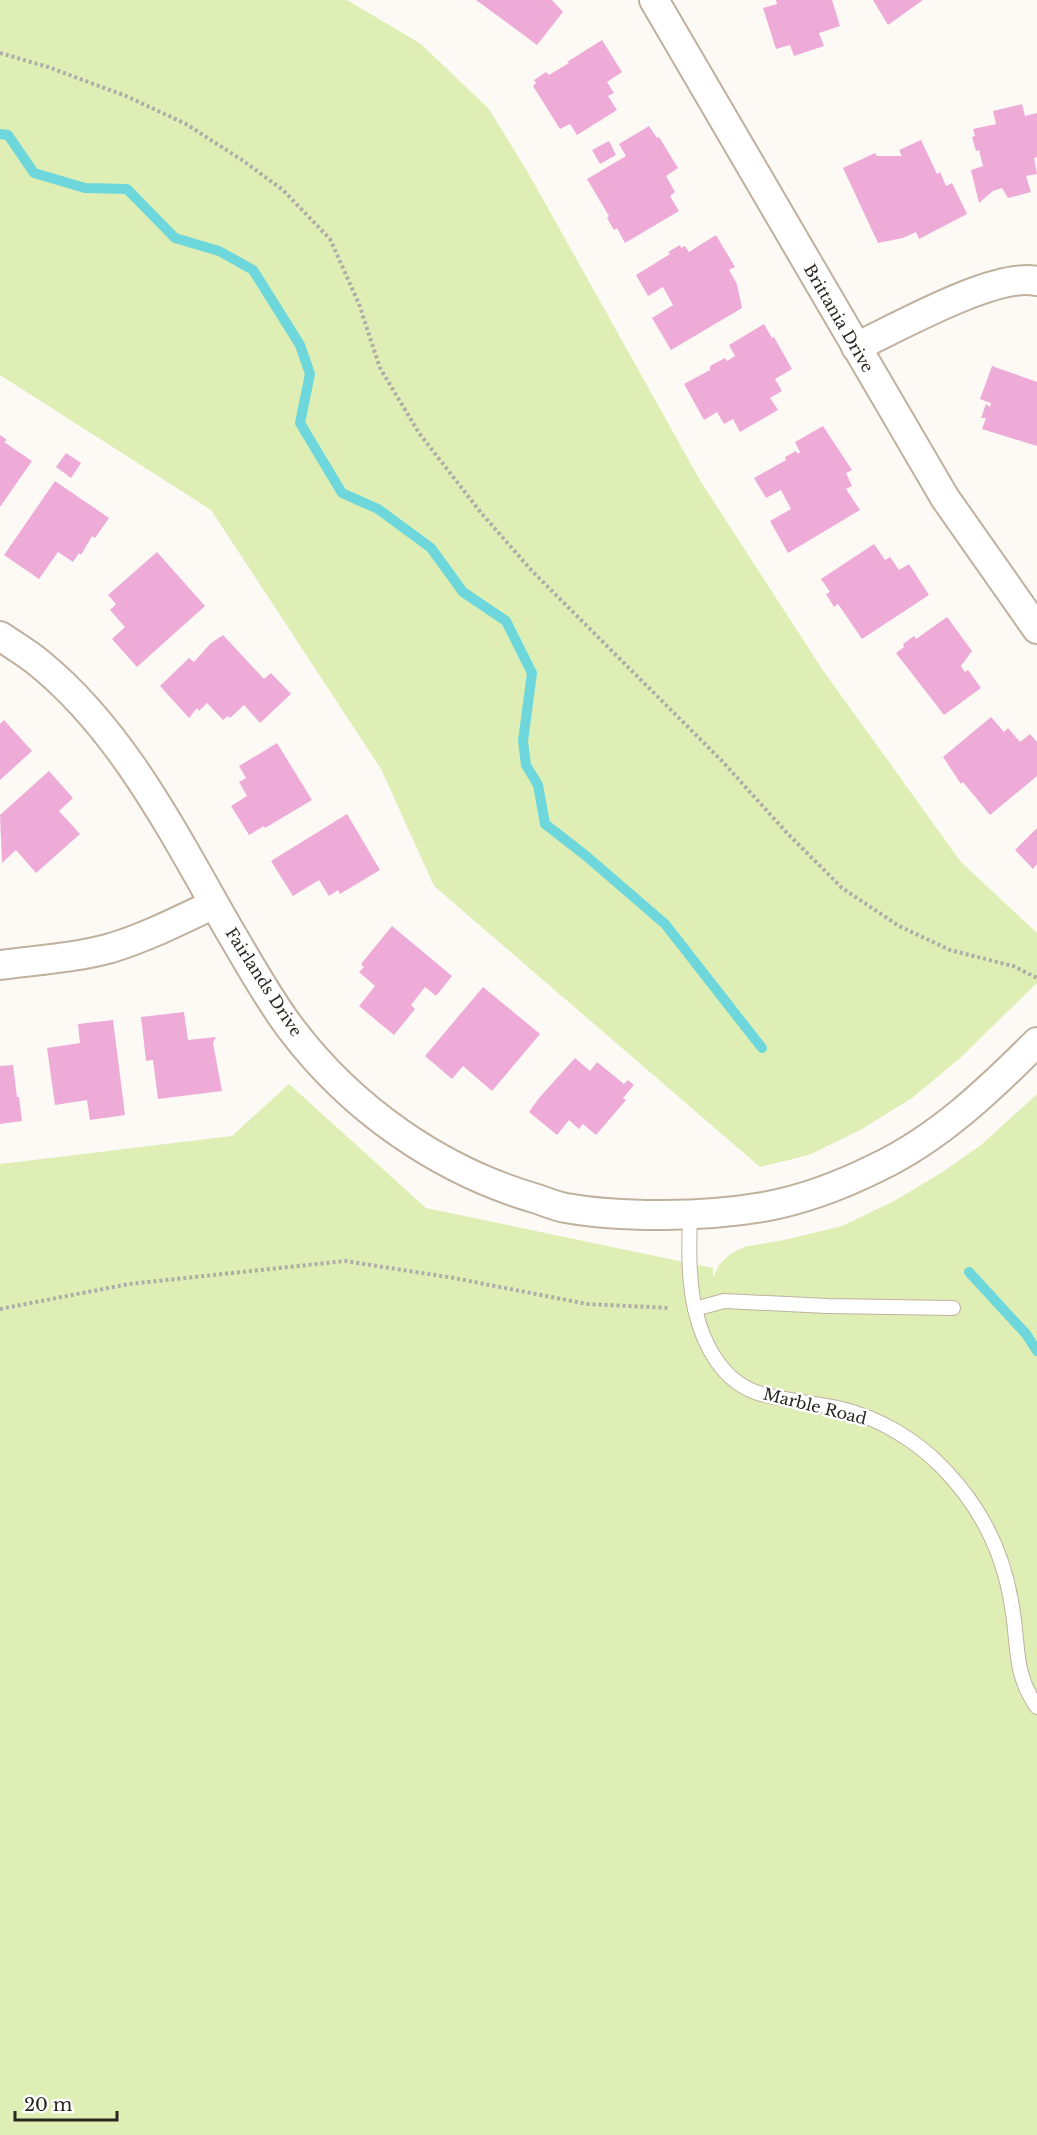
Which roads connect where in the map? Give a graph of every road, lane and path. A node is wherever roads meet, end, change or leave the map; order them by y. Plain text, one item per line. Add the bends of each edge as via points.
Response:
1 (654, 0) edge
2 (0, 53) edge
3 (1037, 281) edge
4 (856, 347) junction
5 (1037, 629) edge
6 (0, 636) edge
7 (214, 904) junction
8 (0, 964) edge
9 (1037, 978) edge
10 (1037, 1042) edge
11 (690, 1214) junction
12 (953, 1308) dead end
13 (0, 1309) edge
14 (694, 1309) junction
15 (1037, 1707) edge

1 - 4 street, Brittania Drive
2 - 9 path via 126,96 186,124 283,190 330,239 359,304 380,368 419,433 533,572 842,888 899,926 950,950 1013,966
3 - 4 street via 1028,279 982,288
4 - 5 street, Brittania Drive via 945,498
6 - 7 street, Fairlands Drive via 47,670 119,749 153,797
7 - 8 street via 141,938 108,948
7 - 11 street, Fairlands Drive via 292,1030 334,1078 392,1128 440,1158 504,1189 565,1208 624,1214
10 - 11 street, Fairlands Drive via 994,1085 936,1132 881,1166 823,1191 763,1207
11 - 14 lane, Marble Road via 689,1268
12 - 14 lane via 724,1301
13 - 14 path via 129,1284 345,1261 587,1304
14 - 15 lane, Marble Road via 716,1363 736,1380 758,1393 843,1409 883,1424 942,1466 969,1497 989,1530 1005,1569 1020,1674

